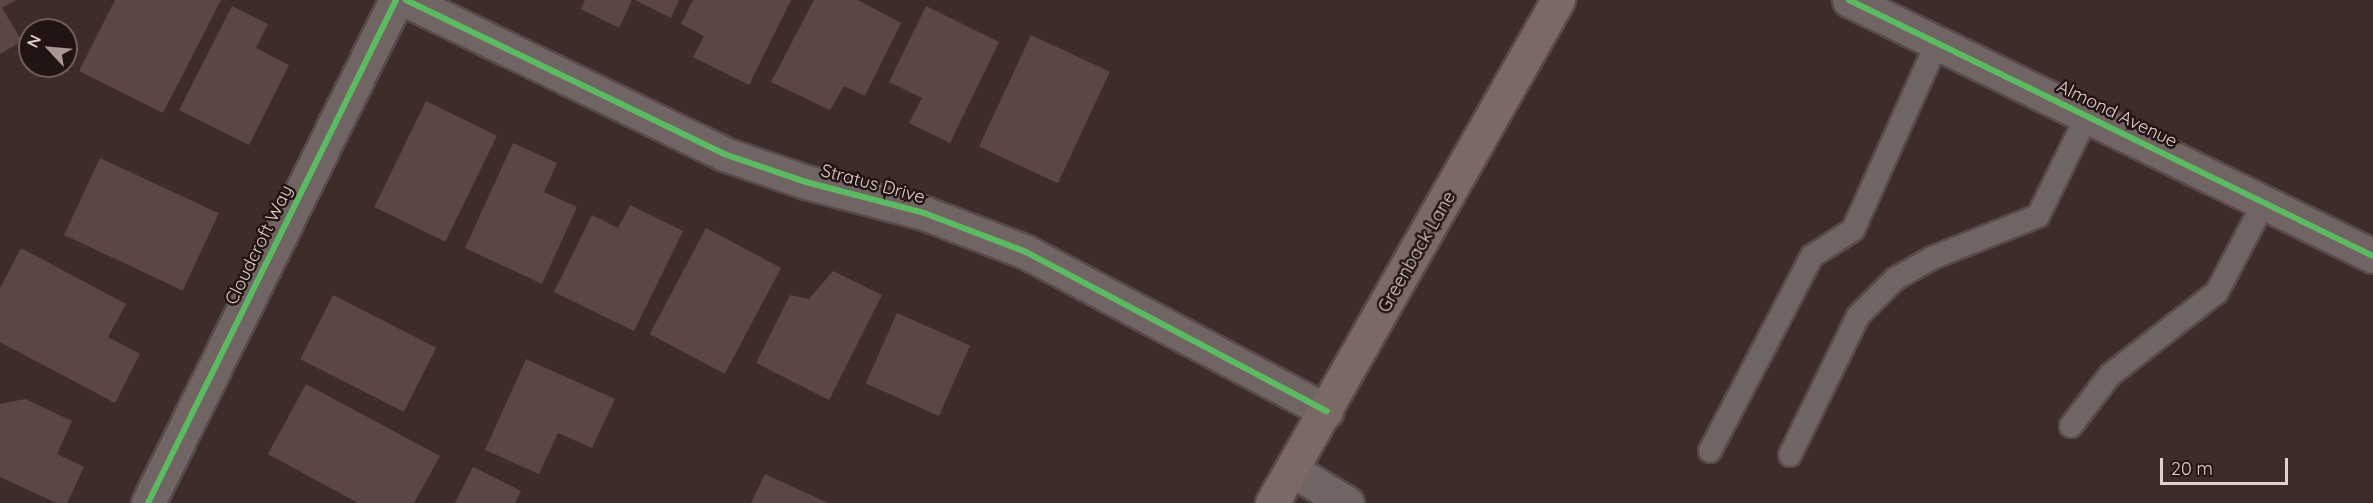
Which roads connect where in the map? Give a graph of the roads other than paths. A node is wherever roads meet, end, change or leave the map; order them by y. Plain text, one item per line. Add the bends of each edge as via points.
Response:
1 (396, 0) edge
2 (406, 0) edge
3 (1558, 0) edge
4 (1849, 0) edge
5 (1937, 43) junction
6 (2087, 116) junction
7 (2264, 203) junction
8 (2373, 255) edge
9 (1326, 411) junction
10 (2071, 426) dead end
11 (1710, 451) dead end
12 (1790, 455) dead end
13 (1292, 470) junction
14 (148, 503) edge
15 (1272, 503) edge
16 (1347, 503) edge

1 - 14 street, Cloudcroft Way
2 - 9 street, Stratus Drive via 724,154 806,182 924,213 1026,252
3 - 9 main road, Greenback Lane
4 - 5 street, Almond Avenue
5 - 6 street, Almond Avenue
5 - 11 lane via 1853,230 1812,256
6 - 7 street, Almond Avenue
6 - 12 lane via 2038,216 1932,258 1895,279 1858,316
7 - 8 street, Almond Avenue
7 - 10 lane via 2217,292 2110,375
9 - 13 main road, Greenback Lane
13 - 15 main road, Greenback Lane
13 - 16 street

